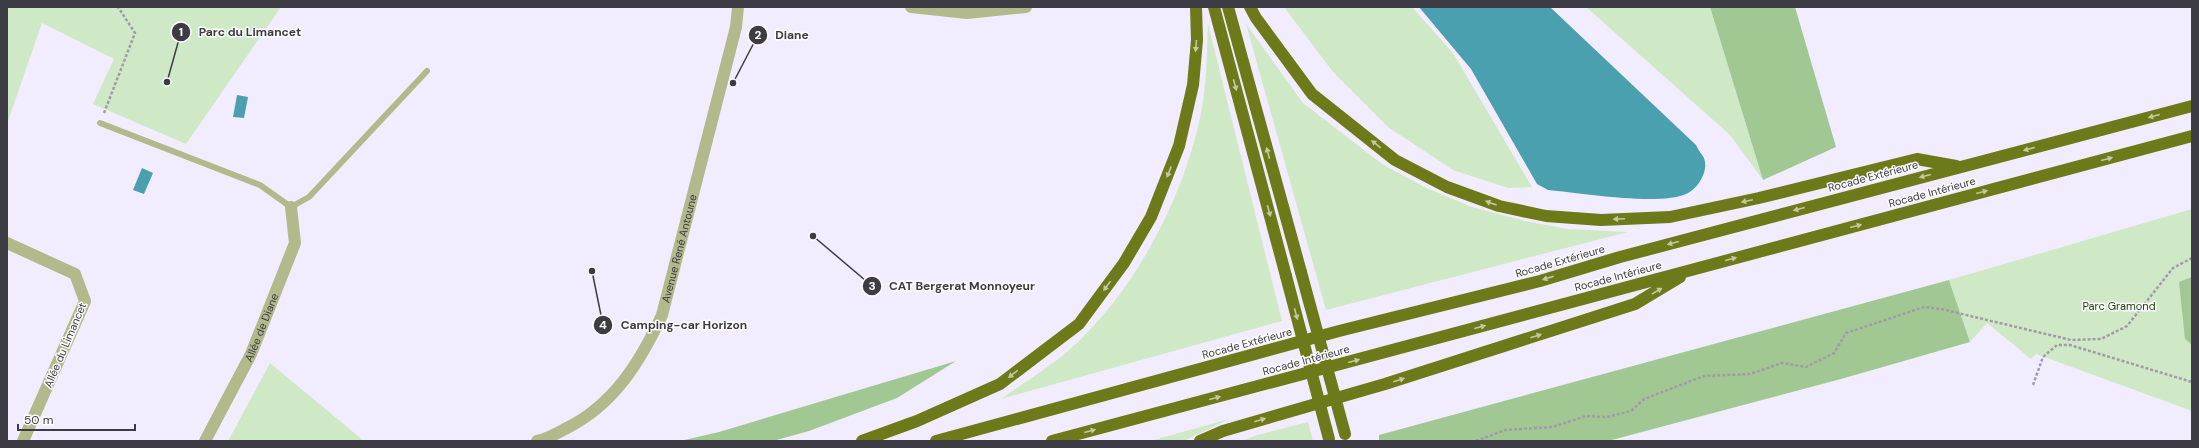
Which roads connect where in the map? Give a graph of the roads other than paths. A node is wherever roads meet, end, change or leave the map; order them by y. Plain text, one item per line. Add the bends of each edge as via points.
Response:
1 (738, 7) edge
2 (745, 7) edge
3 (911, 7) edge
4 (1026, 7) edge
5 (1196, 7) edge
6 (1214, 7) edge
7 (1228, 7) edge
8 (1250, 7) edge
9 (736, 27) junction
10 (427, 71) dead end
11 (2192, 106) edge
12 (100, 123) road end
13 (2192, 136) edge
14 (1963, 167) junction
15 (291, 207) junction
16 (7, 243) edge
17 (1693, 269) junction
18 (1346, 437) edge
19 (1329, 440) edge
20 (23, 441) edge
21 (205, 441) edge
22 (537, 441) edge
23 (862, 441) edge
24 (936, 441) edge
25 (1052, 441) edge
26 (1200, 441) edge

1 - 9 street, Avenue René Antoune
2 - 9 street, Avenue René Antoune
3 - 4 street via 967,14
5 -> 23 highway via 1197,40 1193,85 1179,146 1151,217 1124,263 1079,324 1000,384 917,422
6 -> 19 highway, bridge
18 -> 7 highway, bridge
14 -> 8 highway via 1917,159 1670,217 1601,220 1546,216 1499,206 1448,187 1395,160 1318,98
9 - 22 street, Avenue René Antoune via 662,314 644,352 624,382 601,407 572,425
10 - 15 lane via 309,197
11 -> 14 highway, Rocade Extérieure
12 - 15 lane via 260,185
17 -> 13 highway, Rocade Intérieure
14 -> 24 highway, Rocade Extérieure via 1620,257 1540,281 1339,331
15 - 21 street, Allée de Diane via 295,243 251,354
16 - 20 street, Allée du Limancet via 75,274 85,301
25 -> 17 highway, Rocade Intérieure
26 -> 17 highway via 1223,431 1385,384 1636,304

